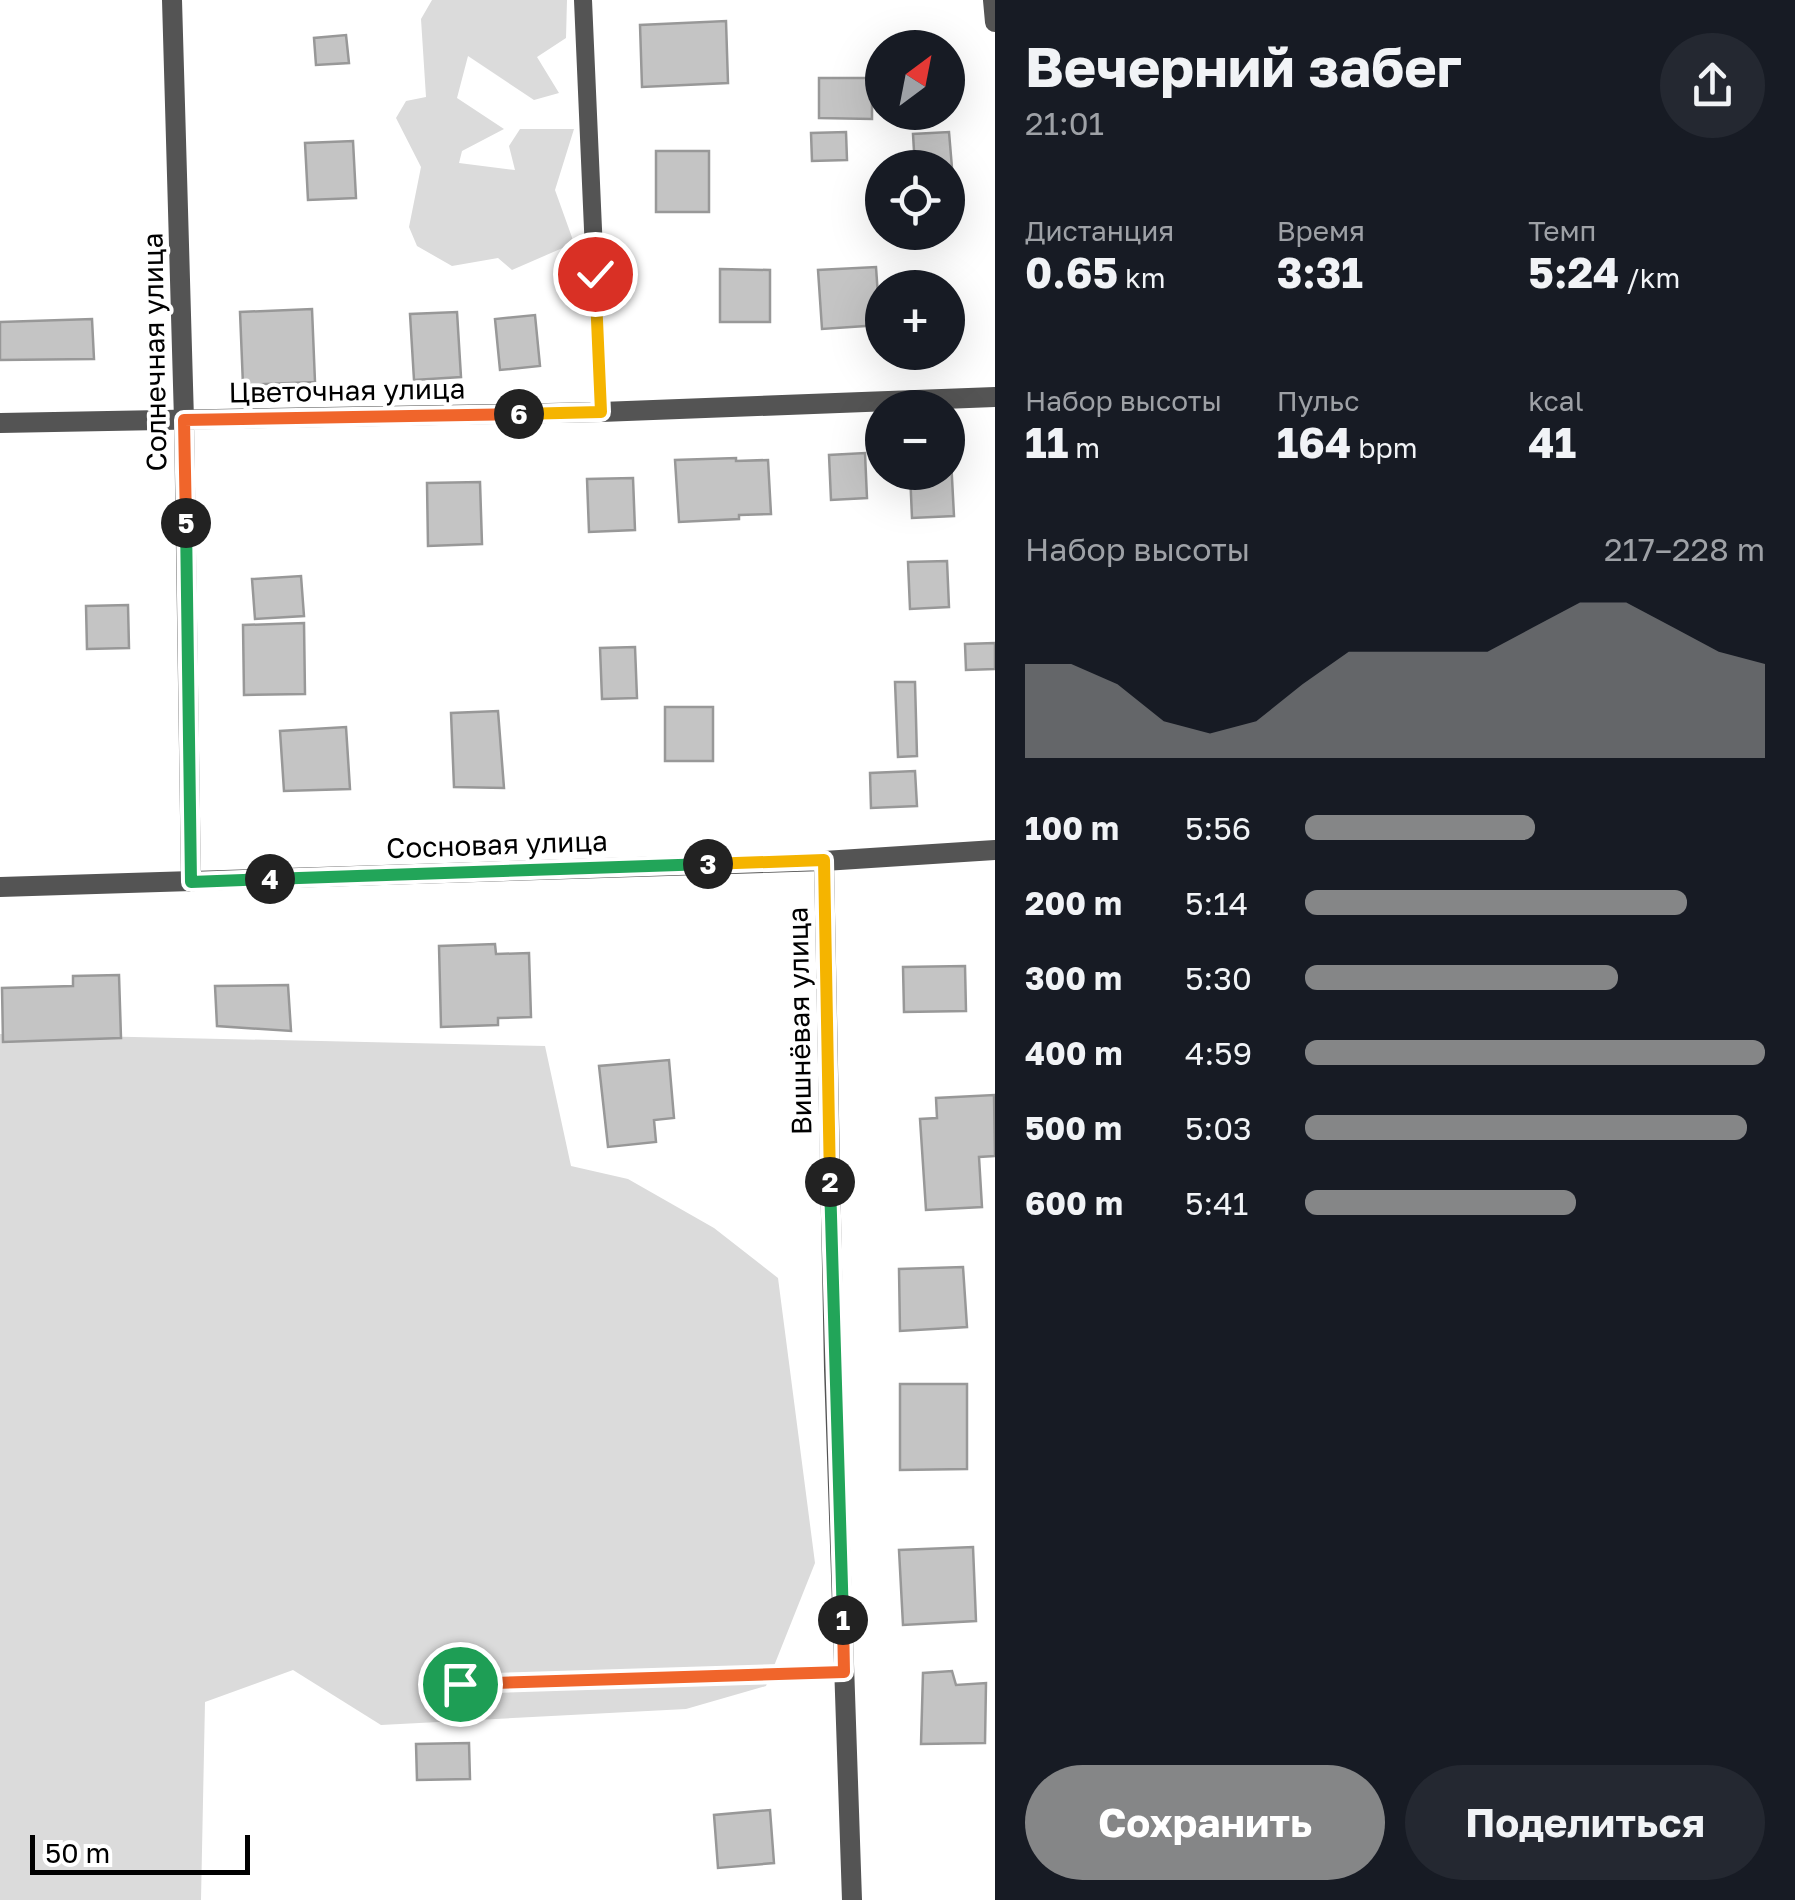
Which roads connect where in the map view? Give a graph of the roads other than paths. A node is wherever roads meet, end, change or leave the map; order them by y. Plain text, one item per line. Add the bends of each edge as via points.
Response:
1 (172, 0) edge
2 (583, 0) edge
3 (994, 0) edge
4 (995, 22) edge
5 (995, 397) edge
6 (601, 412) junction
7 (184, 420) junction
8 (0, 424) edge
9 (995, 850) edge
10 (824, 860) junction
11 (191, 882) junction
12 (0, 887) edge
13 (844, 1672) junction
14 (460, 1684) dead end
15 (852, 1900) edge

1 - 7 street, Солнечная улица
2 - 6 lane
3 - 4 street
5 - 6 street, Цветочная улица
6 - 7 street, Цветочная улица
7 - 8 street, Цветочная улица
7 - 11 street, Солнечная улица
9 - 10 street, Сосновая улица
10 - 11 street, Сосновая улица
10 - 13 street, Вишнёвая улица
11 - 12 street, Сосновая улица
13 - 14 lane
13 - 15 street, Вишнёвая улица

